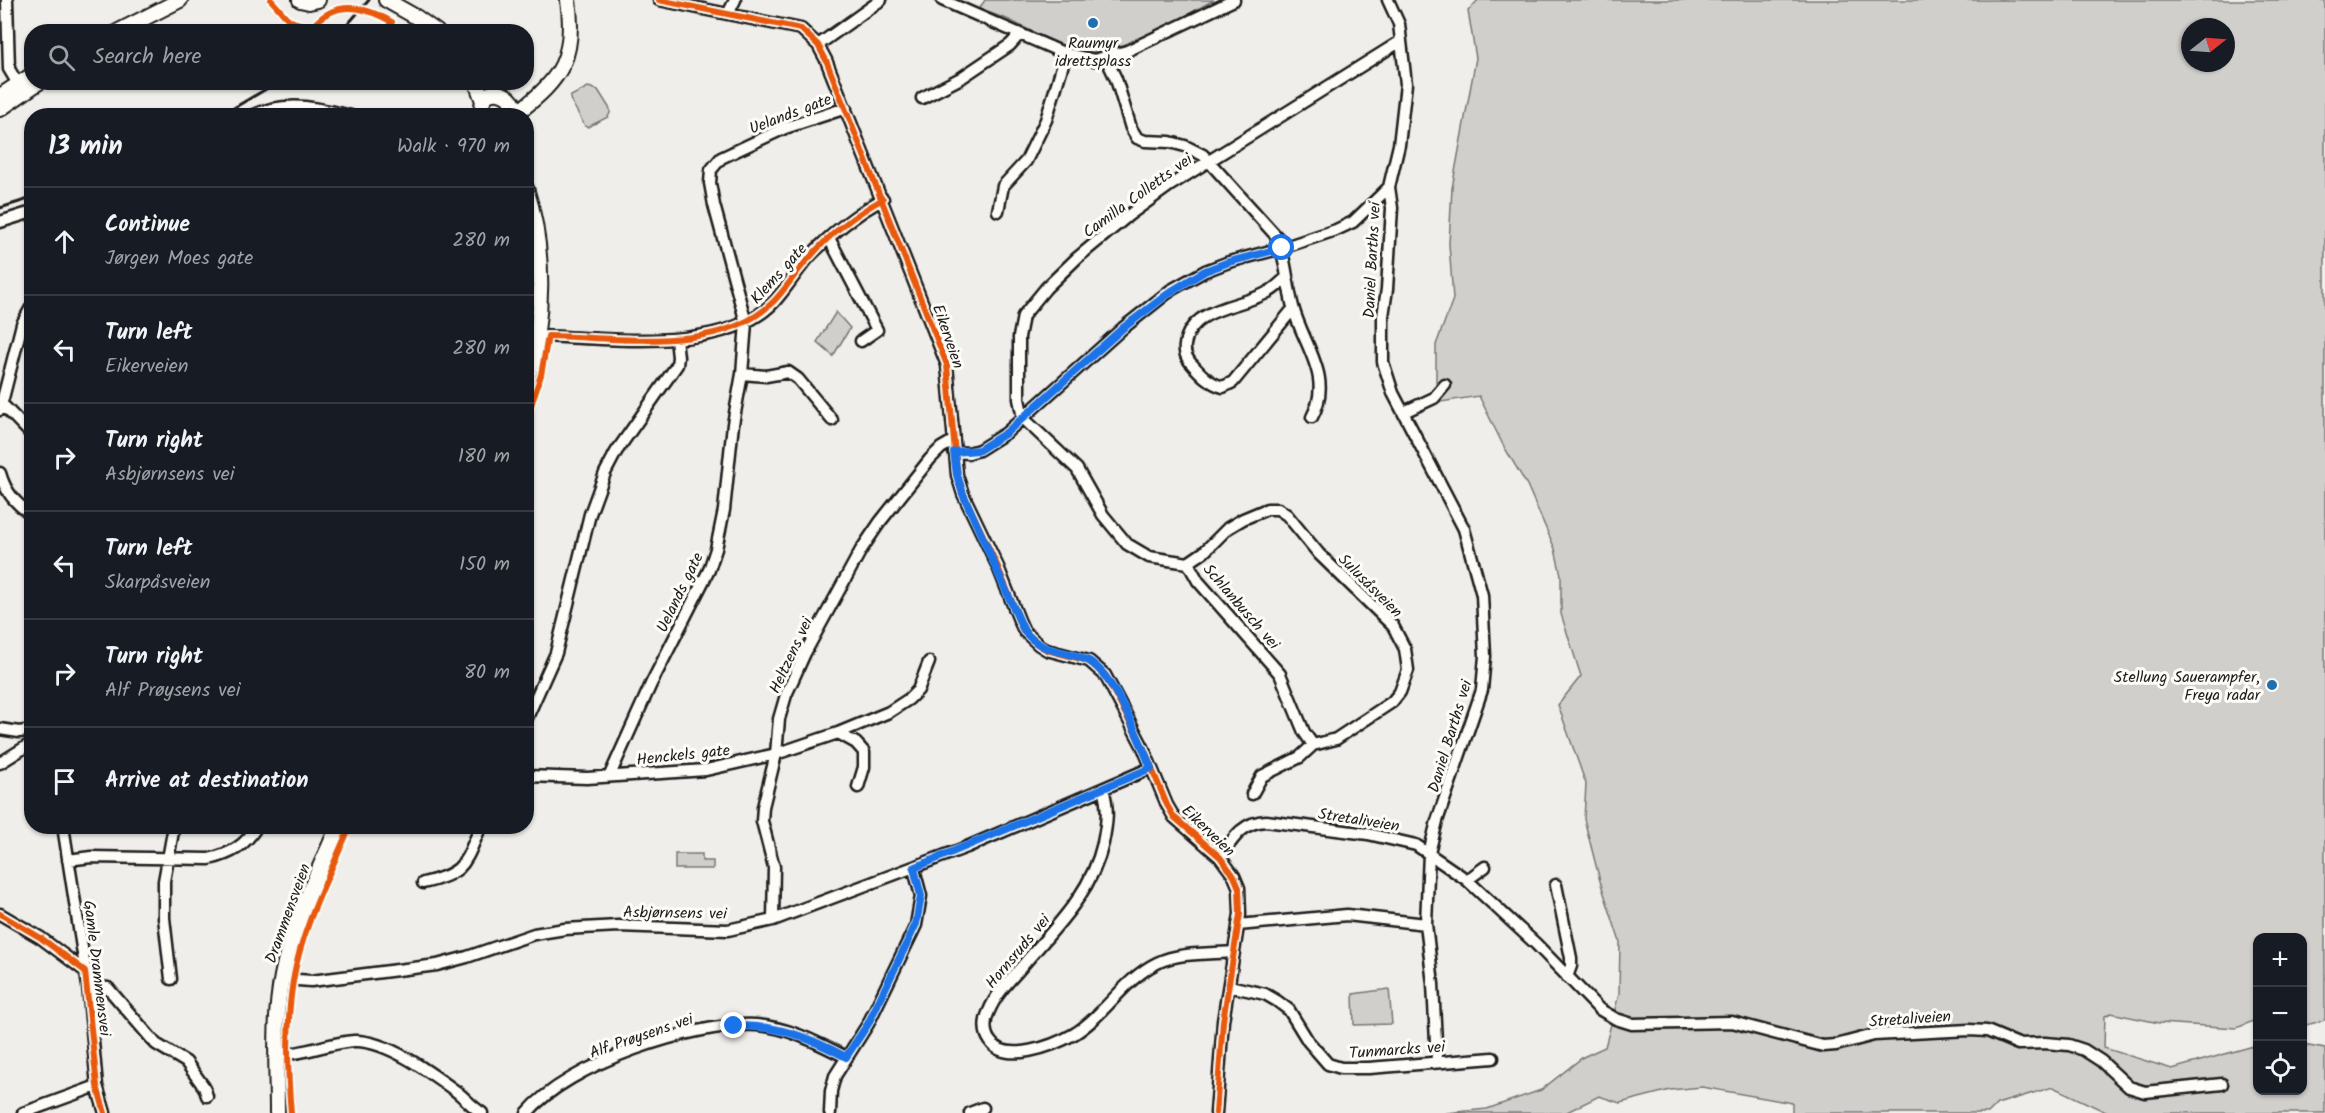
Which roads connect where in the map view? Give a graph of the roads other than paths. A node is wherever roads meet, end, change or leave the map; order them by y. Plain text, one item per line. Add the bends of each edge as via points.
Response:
1 (7, 0) edge
2 (180, 0) edge
3 (300, 0) edge
4 (318, 0) edge
5 (386, 0) edge
6 (568, 0) edge
7 (659, 0) edge
8 (718, 0) edge
9 (735, 0) edge
10 (881, 0) edge
11 (942, 0) edge
12 (1234, 0) edge
13 (1388, 0) edge
14 (713, 11) junction
15 (728, 14) junction
16 (133, 24) edge
17 (425, 24) edge
18 (1020, 34) junction
19 (1401, 41) junction
20 (818, 45) junction
21 (1066, 54) junction
22 (1106, 58) junction
23 (24, 80) edge
24 (18, 84) junction
25 (27, 90) edge
26 (477, 90) edge
27 (0, 96) edge
28 (922, 98) dead end
29 (508, 101) edge
30 (284, 108) edge
31 (321, 108) edge
32 (480, 108) edge
33 (481, 108) edge
34 (846, 108) junction
35 (0, 109) edge
36 (1209, 162) junction
37 (1389, 187) junction
38 (883, 199) junction
39 (998, 211) dead end
40 (24, 214) edge
41 (534, 216) edge
42 (0, 222) edge
43 (829, 238) junction
44 (1282, 248) junction
45 (1287, 277) junction
46 (1293, 309) junction
47 (24, 321) edge
48 (534, 321) edge
49 (746, 323) junction
50 (534, 336) edge
51 (676, 339) junction
52 (861, 341) dead end
53 (742, 374) junction
54 (1445, 384) dead end
55 (1, 406) edge
56 (1404, 412) junction
57 (1312, 417) dead end
58 (1023, 418) junction
59 (832, 420) dead end
60 (24, 428) edge
61 (954, 447) junction
62 (0, 473) edge
63 (24, 508) edge
64 (1188, 563) junction
65 (928, 662) dead end
66 (534, 702) edge
67 (0, 729) edge
68 (24, 731) edge
69 (838, 733) junction
70 (1313, 745) junction
71 (24, 748) edge
72 (776, 754) junction
73 (0, 763) edge
74 (1151, 768) junction
75 (534, 776) edge
76 (610, 776) junction
77 (858, 787) dead end
78 (1103, 789) junction
79 (1252, 794) dead end
80 (64, 834) edge
81 (172, 834) edge
82 (252, 834) edge
83 (335, 834) edge
84 (477, 834) edge
85 (1429, 853) junction
86 (1220, 857) junction
87 (68, 860) junction
88 (167, 860) junction
89 (1485, 867) dead end
90 (914, 868) junction
91 (1467, 880) junction
92 (423, 883) dead end
93 (1556, 885) dead end
94 (0, 914) edge
95 (772, 921) junction
96 (1426, 924) junction
97 (1238, 925) junction
98 (1234, 952) junction
99 (85, 970) junction
100 (282, 977) junction
101 (1567, 977) junction
102 (171, 979) dead end
103 (88, 986) junction
104 (1229, 986) junction
105 (276, 1055) junction
106 (846, 1057) junction
107 (1493, 1058) dead end
108 (1437, 1061) junction
109 (2222, 1084) dead end
110 (277, 1085) junction
111 (97, 1086) junction
112 (207, 1096) dead end
113 (982, 1108) dead end
114 (477, 1110) edge
115 (23, 1113) edge
116 (105, 1113) edge
117 (277, 1113) edge
118 (283, 1113) edge
119 (526, 1113) edge
120 (830, 1113) edge
121 (969, 1113) edge
122 (1216, 1113) edge

1 - 24 street via 9,69
2 - 16 main road
3 - 4 main road
5 - 17 main road
6 - 29 main road via 570,30 558,76 534,101
7 - 14 street, Eikerveien
8 - 14 street
9 - 15 street
10 - 20 street
11 - 18 street
12 - 22 street
13 - 19 street via 1399,24
14 - 15 street, Eikerveien
15 - 20 street, Eikerveien via 801,29
18 - 21 street
18 - 28 street via 962,78
19 - 36 street, Camilla Colletts vei
19 - 37 street via 1406,84 1404,112
20 - 34 street, Eikerveien
21 - 22 street via 1082,59
21 - 39 street via 1046,120 1026,161 1003,186
22 - 36 street via 1137,138 1185,146
23 - 24 main road
24 - 27 main road
25 - 35 main road
26 - 32 main road
29 - 33 main road via 490,93
30 - 31 street
34 - 38 street, Eikerveien
34 - 49 street, Uelands gate via 785,128 722,158 711,170 714,204
36 - 44 street via 1270,228
36 - 58 street, Camilla Colletts vei via 1129,215 1077,258 1027,309 1019,337 1019,399
37 - 44 street via 1353,222
37 - 56 street, Daniel Barths vei via 1392,207 1383,362
38 - 43 street, Klems gate
38 - 61 street, Eikerveien via 947,365
40 - 42 street
41 - 48 main road via 539,255 539,297
43 - 49 street, Klems gate via 774,302
43 - 52 street, Klems gate via 877,330
44 - 45 street
44 - 58 street via 1205,271 1172,291 1123,328
45 - 46 street
45 - 46 street via 1268,293 1212,312 1195,324 1186,338 1188,359 1206,379 1223,387 1233,382
46 - 57 street via 1320,381 1321,395
47 - 55 street
49 - 51 street, Klems gate
49 - 53 street, Uelands gate
50 - 51 street, Klems gate
51 - 66 street via 677,365 605,473 590,514 556,653
53 - 59 street via 766,376 788,372
53 - 76 street, Uelands gate via 716,549
54 - 56 street via 1434,398
55 - 60 street
56 - 85 street, Daniel Barths vei via 1464,529 1482,595 1482,690
58 - 61 street via 979,450
58 - 64 street, Schlanbusch vei via 1077,470 1103,515 1127,544 1149,557
61 - 72 street, Heltzens vei via 941,448 917,475 880,522 849,571 786,695
61 - 74 street, Eikerveien via 963,494 1024,631 1039,645 1089,661 1105,675
62 - 63 street via 10,495
64 - 70 street, Schlanbusch vei via 1198,581 1280,674
64 - 70 street, Sulusåsveien via 1228,528 1267,509 1278,509 1393,626 1405,649 1408,670 1400,693 1336,739
65 - 69 street, Henckels gate via 918,690 909,699 889,712
67 - 68 street
69 - 72 street, Henckels gate
69 - 77 street via 856,743 864,753
70 - 79 street, Sulusåsveien via 1300,757 1262,776
71 - 73 street
72 - 76 street, Henckels gate via 706,770
72 - 95 street, Heltzens vei via 762,821 774,867
74 - 78 street, Asbjørnsens vei
74 - 86 street, Eikerveien via 1174,817
75 - 76 street, Henckels gate
78 - 90 street, Asbjørnsens vei
78 - 98 street, Hornsruds vei via 1107,820 1095,869 1086,889 1066,915 996,996 986,1024 994,1048 1008,1053 1023,1051 1071,1036 1157,963 1181,956
80 - 87 street, Gamle Drammensvei
81 - 88 street
82 - 88 street via 226,855
83 - 100 main road, Drammensveien via 293,936
84 - 92 street via 463,867
85 - 86 street, Stretaliveien via 1395,839 1266,821 1247,825
85 - 91 street, Stretaliveien
85 - 96 street, Daniel Barths vei
86 - 97 street, Eikerveien via 1239,888
87 - 88 street
87 - 99 street, Gamle Drammensvei
88 - 102 street via 164,918
89 - 91 street
90 - 95 street, Asbjørnsens vei
90 - 106 street via 921,896 916,924 868,1024
91 - 101 street, Stretaliveien
93 - 101 street via 1571,958
94 - 99 street
95 - 100 street, Asbjørnsens vei via 728,930 618,926 565,929 534,934 437,964 311,981
96 - 97 street via 1347,915
96 - 108 street, Daniel Barths vei
97 - 98 street, Eikerveien
98 - 104 street, Eikerveien
99 - 103 street, Gamle Drammensvei
100 - 105 main road, Drammensveien
101 - 109 street, Stretaliveien via 1599,1009 1632,1024 1732,1022 1823,1046 1874,1035 1987,1031 2018,1044 2069,1045 2084,1050 2129,1087 2145,1092
103 - 111 street, Gamle Drammensvei
103 - 112 street via 108,988 156,1044 186,1062
104 - 108 street, Tunmarcks vei via 1265,994 1289,1010 1328,1064 1369,1068
104 - 122 street, Eikerveien
105 - 110 main road, Drammensveien
105 - 114 street via 368,1042 431,1073
106 - 119 street, Alf Prøysens vei via 789,1031 756,1025 715,1027 667,1039 583,1071 548,1092
106 - 120 street via 831,1091
107 - 108 street, Tunmarcks vei
110 - 117 main road, Drammensveien
110 - 118 main road, Drammensveien
111 - 115 street
111 - 116 street, Gamle Drammensvei
113 - 121 street

